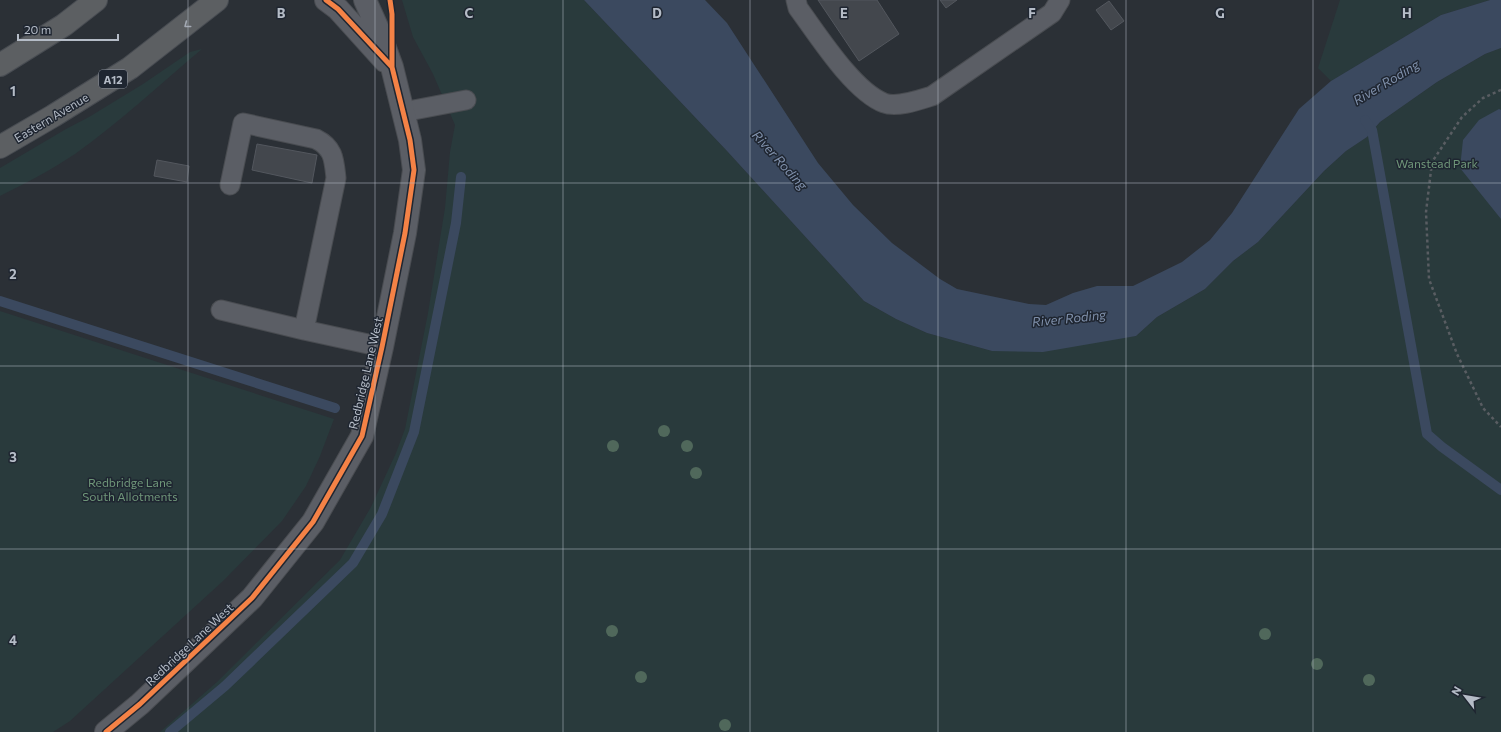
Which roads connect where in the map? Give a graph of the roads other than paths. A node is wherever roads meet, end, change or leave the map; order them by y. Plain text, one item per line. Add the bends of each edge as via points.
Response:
1 (96, 0) edge
2 (217, 0) edge
3 (326, 0) edge
4 (365, 0) edge
5 (796, 0) edge
6 (1060, 0) edge
7 (0, 65) edge
8 (392, 68) junction
9 (466, 100) dead end
10 (403, 112) junction
11 (0, 147) edge
12 (230, 184) dead end
13 (221, 310) dead end
14 (304, 330) junction
15 (382, 347) junction
16 (106, 732) edge

1 - 7 highway via 64,25
2 -> 11 highway, Eastern Avenue / A12 via 130,68
3 - 8 street, Redbridge Lane West
4 - 8 street, Redbridge Lane West
5 - 6 lane via 798,8 864,92 885,103 903,104 932,96 1052,13
8 - 10 street, Redbridge Lane West
9 - 10 lane
10 - 15 street, Redbridge Lane West via 414,170 405,233
12 - 14 lane via 243,122 316,139 323,142 333,154 336,178
13 - 14 lane
14 - 15 lane
15 - 16 street, Redbridge Lane West via 362,436 313,522 252,598

